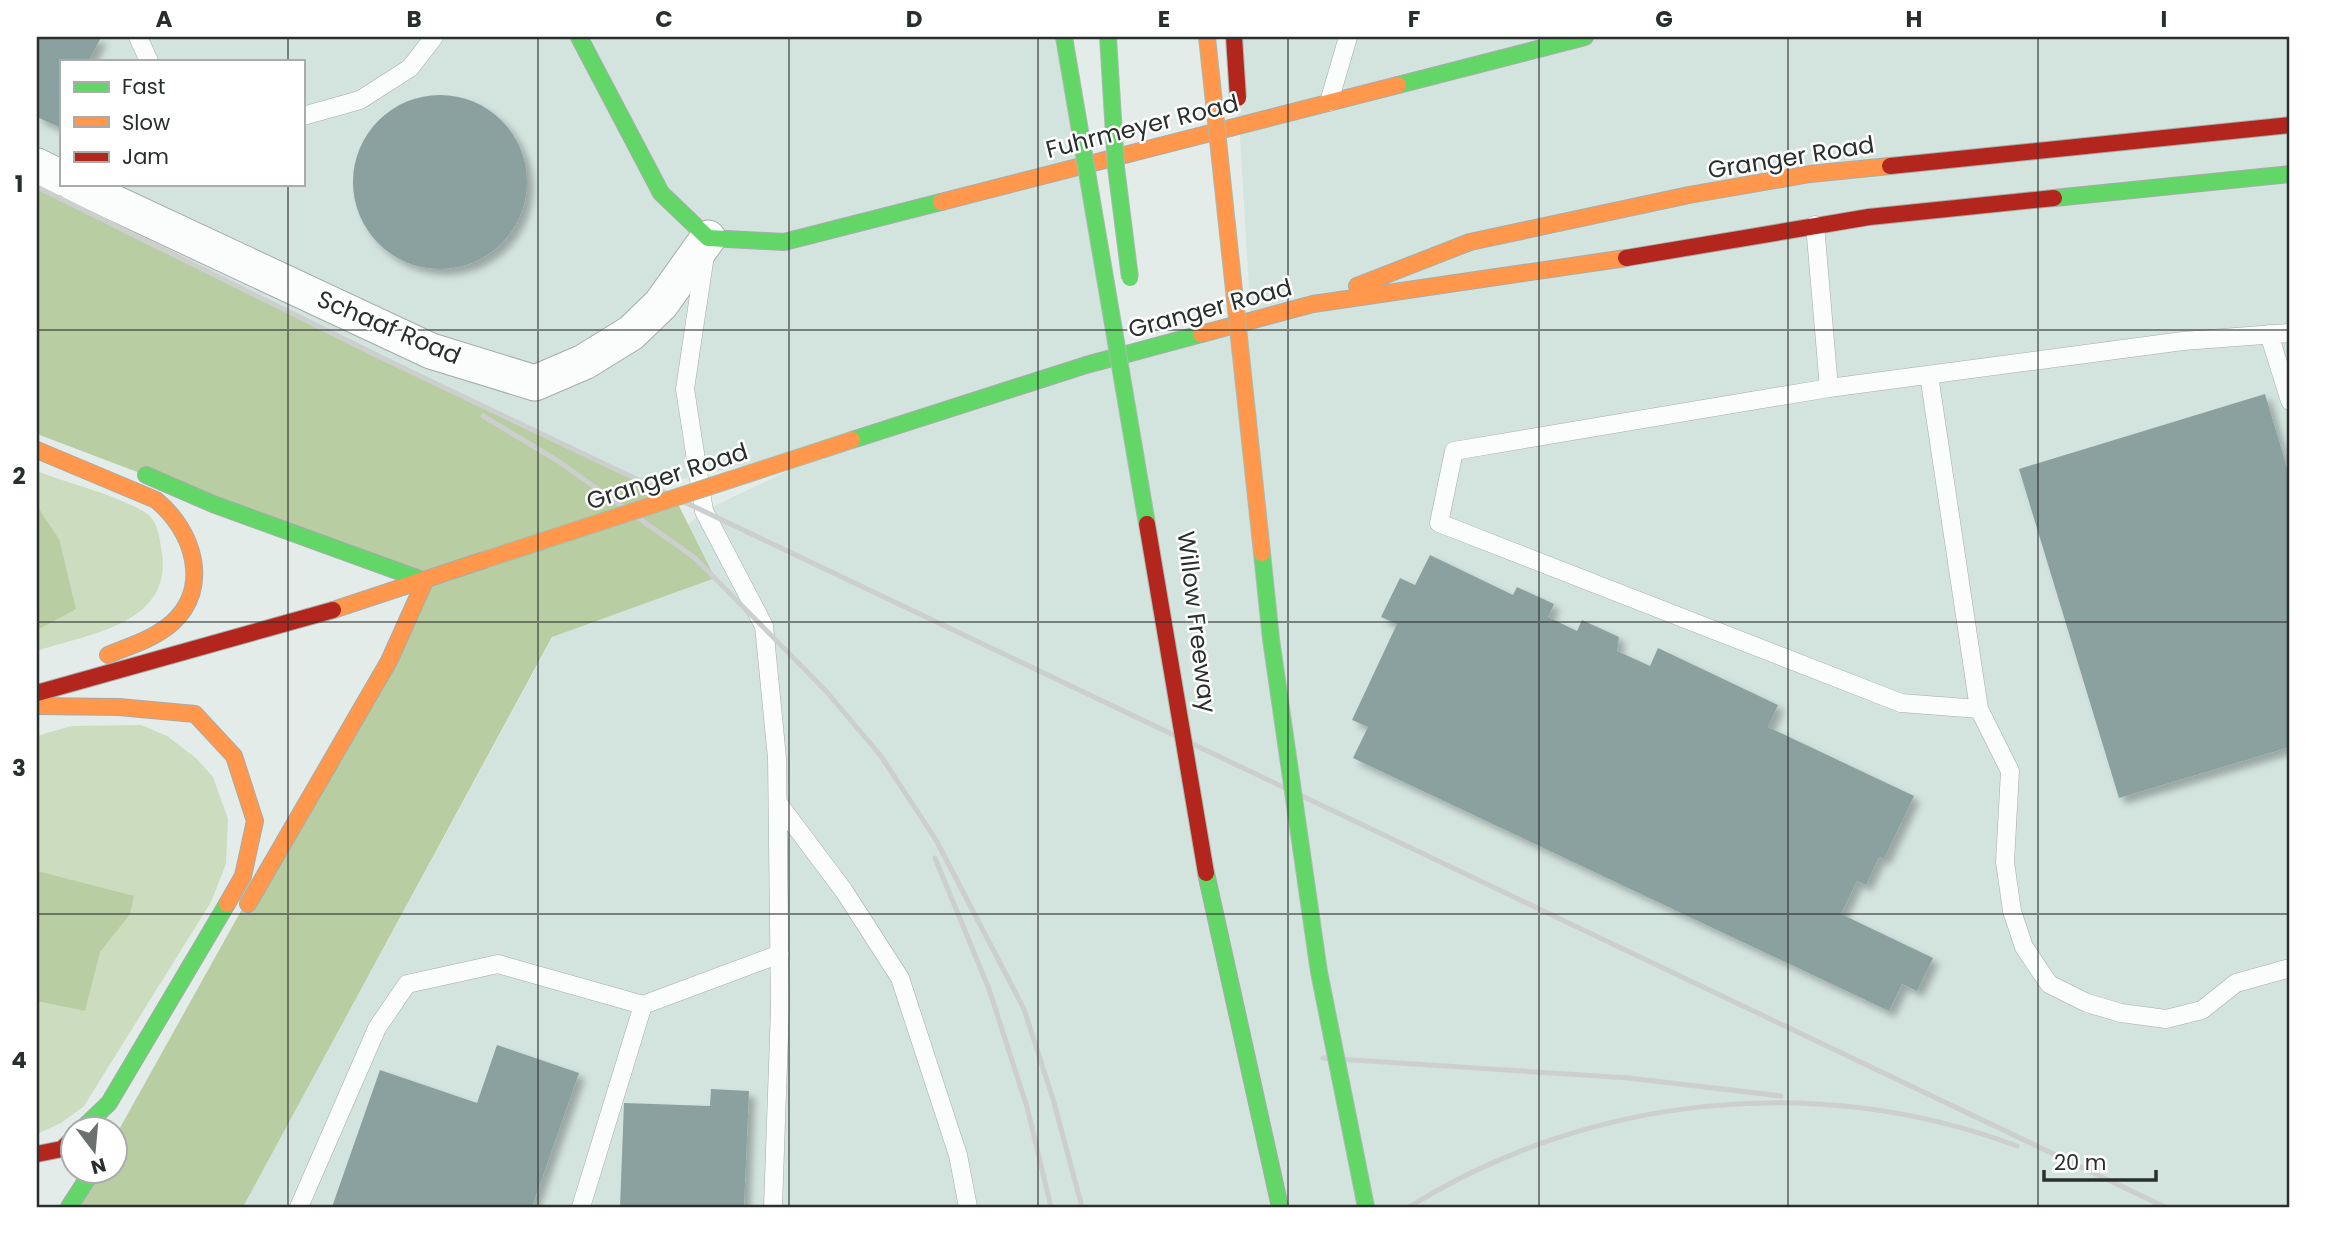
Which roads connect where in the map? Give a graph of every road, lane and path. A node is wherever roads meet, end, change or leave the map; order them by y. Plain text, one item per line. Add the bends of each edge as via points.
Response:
1 (138, 37) edge
2 (434, 37) edge
3 (579, 37) edge
4 (1064, 37) edge
5 (1108, 37) edge
6 (1207, 37) edge
7 (1234, 37) edge
8 (1348, 37) edge
9 (1585, 37) edge
10 (149, 60) edge
11 (1329, 102) junction
12 (304, 117) edge
13 (2290, 125) edge
14 (1241, 148) dead end
15 (37, 166) edge
16 (2290, 174) edge
17 (60, 178) edge
18 (78, 186) edge
19 (1814, 219) junction
20 (708, 238) junction
21 (1248, 259) dead end
22 (1132, 292) dead end
23 (1313, 304) junction
24 (2290, 332) edge
25 (1137, 333) dead end
26 (2269, 334) junction
27 (1141, 361) dead end
28 (1929, 375) junction
29 (1829, 388) junction
30 (2290, 401) edge
31 (37, 450) edge
32 (1153, 458) dead end
33 (125, 466) dead end
34 (425, 581) junction
35 (1270, 639) junction
36 (37, 686) edge
37 (37, 693) edge
38 (37, 706) edge
39 (1979, 709) junction
40 (778, 803) junction
41 (1206, 873) junction
42 (239, 919) dead end
43 (780, 954) junction
44 (2290, 968) edge
45 (643, 1004) junction
46 (97, 1114) edge
47 (60, 1149) edge
48 (37, 1154) edge
49 (84, 1184) edge
50 (69, 1207) edge
51 (299, 1207) edge
52 (582, 1207) edge
53 (773, 1207) edge
54 (968, 1207) edge
55 (1280, 1207) edge
56 (1366, 1207) edge

1 - 10 lane
2 - 12 lane via 410,68 360,100
3 - 20 main road via 661,193
4 - 41 main road, bridge
5 - 22 main road, bridge via 1116,167
6 - 35 main road, bridge
7 - 14 main road, bridge
8 - 11 lane
9 - 11 main road, Fuhrmeyer Road
11 - 20 main road, Fuhrmeyer Road via 784,242
13 - 23 main road, Granger Road via 1676,198 1470,242
15 - 17 street
16 - 19 main road, Granger Road
18 - 20 street, Schaaf Road via 431,351 535,383 584,362 631,333 661,304
19 - 23 main road, Granger Road via 1505,278
19 - 29 lane
20 - 40 lane via 685,389 704,511 764,626
21 - 35 main road, bridge
23 - 34 main road, Granger Road, bridge via 1086,365
24 - 26 lane
25 - 27 main road
26 - 28 lane
26 - 30 lane
28 - 29 lane
28 - 39 lane
29 - 39 lane via 1454,451 1439,523 1901,703
31 - 36 main road via 169,508 188,536 195,570 185,608 171,624
32 - 41 main road, Willow Freeway, bridge
33 - 34 main road via 213,504
34 - 37 main road, Granger Road
34 - 42 main road via 389,661
35 - 56 main road, bridge via 1319,972
38 - 46 main road via 195,714 234,756 256,821 243,876
39 - 44 lane via 2010,771 2005,862 2012,911 2024,947 2049,984 2087,1003 2166,1019 2202,1010 2236,983
40 - 43 lane
40 - 54 lane via 844,891 900,978 958,1155
41 - 55 main road, Willow Freeway
43 - 45 lane
43 - 53 lane
45 - 51 lane via 498,964 407,984 377,1028
45 - 52 lane
47 - 48 main road
49 - 50 main road

